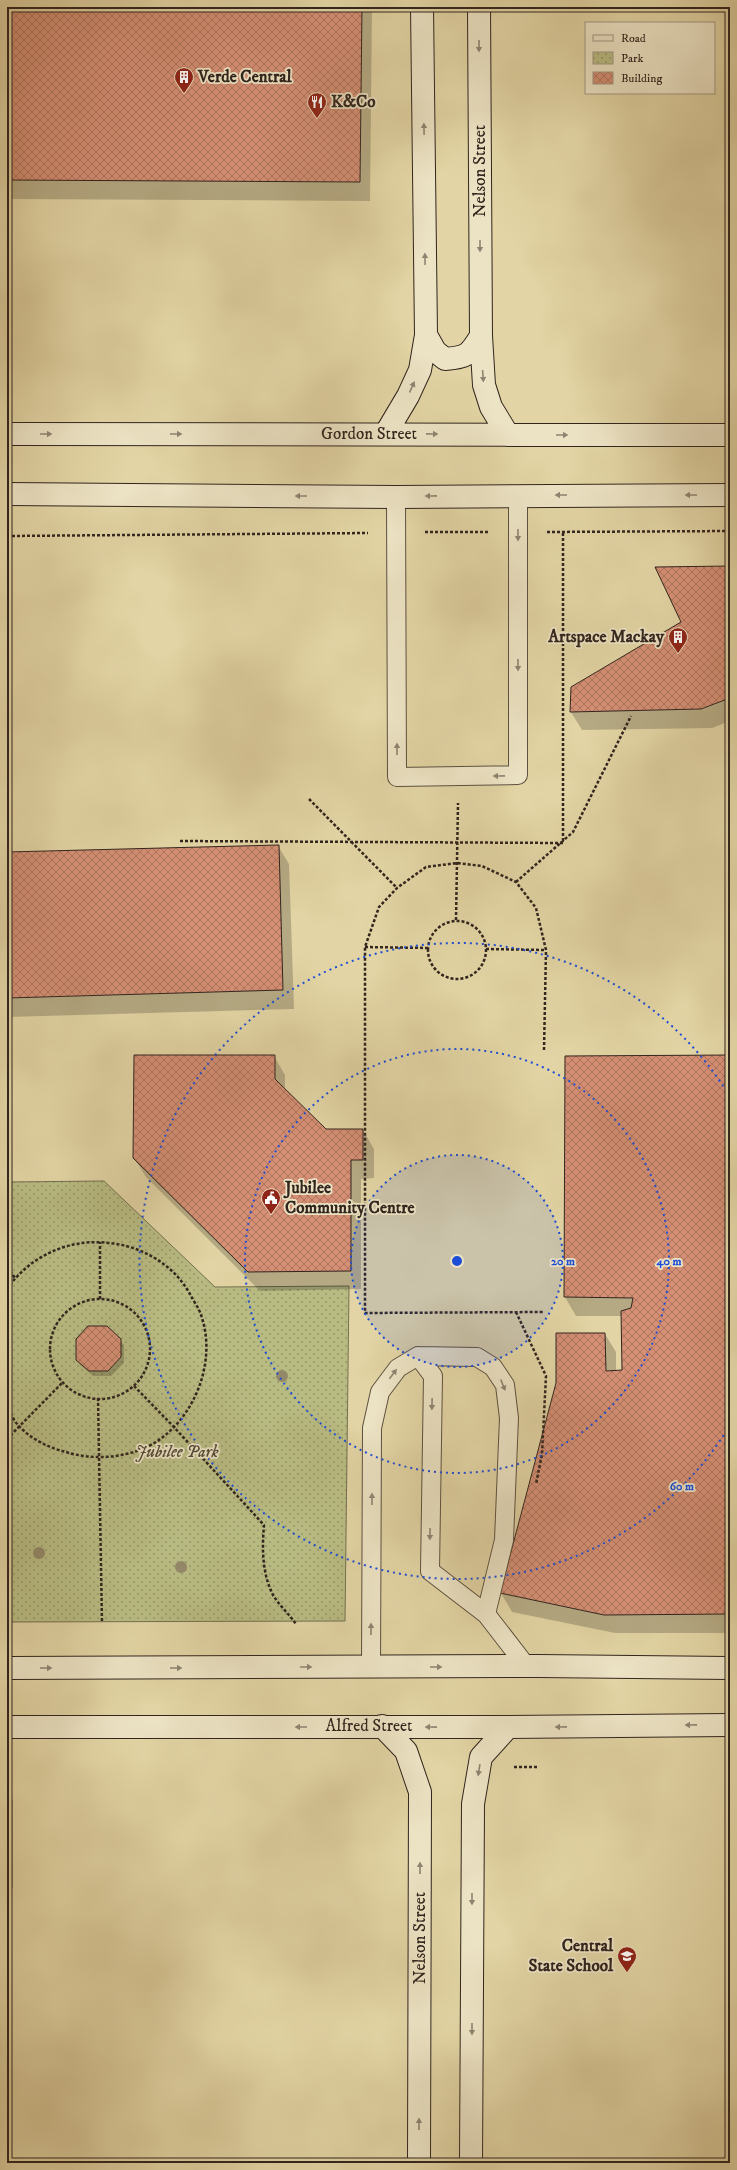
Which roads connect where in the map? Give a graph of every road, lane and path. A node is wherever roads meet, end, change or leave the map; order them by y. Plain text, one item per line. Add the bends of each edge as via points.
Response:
1 (422, 7) edge
2 (478, 7) edge
3 (426, 335) junction
4 (481, 336) junction
5 (386, 433) junction
6 (7, 434) edge
7 (508, 435) junction
8 (730, 435) edge
9 (7, 494) edge
10 (730, 495) edge
11 (518, 496) junction
12 (396, 497) junction
13 (563, 531) dead end
14 (631, 716) dead end
15 (458, 776) junction
16 (309, 799) dead end
17 (180, 841) dead end
18 (351, 841) junction
19 (458, 842) junction
20 (563, 842) junction
21 (457, 863) junction
22 (516, 882) junction
23 (397, 888) junction
24 (456, 920) junction
25 (365, 947) junction
26 (428, 948) junction
27 (486, 949) junction
28 (546, 950) junction
29 (544, 1050) dead end
30 (100, 1242) junction
31 (7, 1267) edge
32 (15, 1278) junction
33 (7, 1289) edge
34 (100, 1299) junction
35 (544, 1312) dead end
36 (418, 1356) junction
37 (63, 1382) junction
38 (134, 1386) junction
39 (98, 1398) junction
40 (7, 1408) edge
41 (19, 1426) junction
42 (173, 1426) junction
43 (7, 1439) edge
44 (99, 1457) junction
45 (486, 1614) junction
46 (102, 1623) dead end
47 (296, 1624) dead end
48 (527, 1666) junction
49 (7, 1668) edge
50 (371, 1668) junction
51 (730, 1668) edge
52 (730, 1725) edge
53 (382, 1726) junction
54 (7, 1727) edge
55 (508, 1727) junction
56 (509, 1767) dead end
57 (539, 1767) dead end
58 (419, 2163) edge
59 (471, 2163) edge

3 -> 1 street
2 -> 4 street, Nelson Street
3 - 4 street via 435,351 445,359 463,358
5 -> 3 street via 420,370
4 -> 7 street, Nelson Street via 484,386 491,407
6 -> 5 street, Gordon Street
5 -> 7 street, Gordon Street
7 -> 8 street, Gordon Street
12 -> 9 street
10 -> 11 street
11 -> 12 street
11 -> 15 lane via 518,775
15 -> 12 lane via 397,777
13 - 20 path
14 - 20 path via 573,832
15 - 19 path
16 - 18 path
17 - 18 path
18 - 19 path
18 - 23 path
19 - 20 path
19 - 21 path
20 - 22 path
21 - 22 path via 482,866
21 - 23 path via 426,866
21 - 24 path
22 - 28 path via 536,908
23 - 25 path via 379,908
24 - 26 path via 446,922 437,928 428,942
24 - 27 path via 467,922 478,929 486,942
25 - 26 path
25 - 35 path via 365,1313
26 - 27 path via 432,966 439,974 457,980 467,978 483,966
27 - 28 path
28 - 29 path
30 - 32 path via 92,1241 57,1248 27,1266
30 - 34 path
30 - 42 path via 127,1245 159,1260 184,1283 201,1315 207,1349 201,1385 183,1417
31 - 32 path
32 - 33 path
34 - 37 path via 84,1302 70,1309 59,1321 52,1335 50,1351 53,1366
34 - 38 path via 117,1302 132,1310 143,1323 150,1339 150,1357 144,1373
36 -> 45 lane via 433,1376 430,1570
36 -> 45 lane via 477,1357 493,1367 505,1385 508,1418 504,1540
50 -> 36 lane via 372,1428 380,1392 398,1368
37 - 39 path via 86,1397
37 - 41 path
38 - 39 path via 119,1396
38 - 42 path
39 - 44 path
40 - 41 path
41 - 43 path
41 - 44 path via 49,1448 84,1458
42 - 44 path via 156,1442 121,1456
42 - 47 path via 264,1525 262,1550 265,1572 273,1595
44 - 46 path
45 - 48 lane
50 -> 48 street
48 - 51 street
49 -> 50 street
52 -> 55 street, Alfred Street
53 -> 54 street, Alfred Street
55 -> 53 street, Alfred Street
58 -> 53 street, Nelson Street via 420,1792 406,1751
55 -> 59 street via 481,1757 473,1804
56 - 57 path

